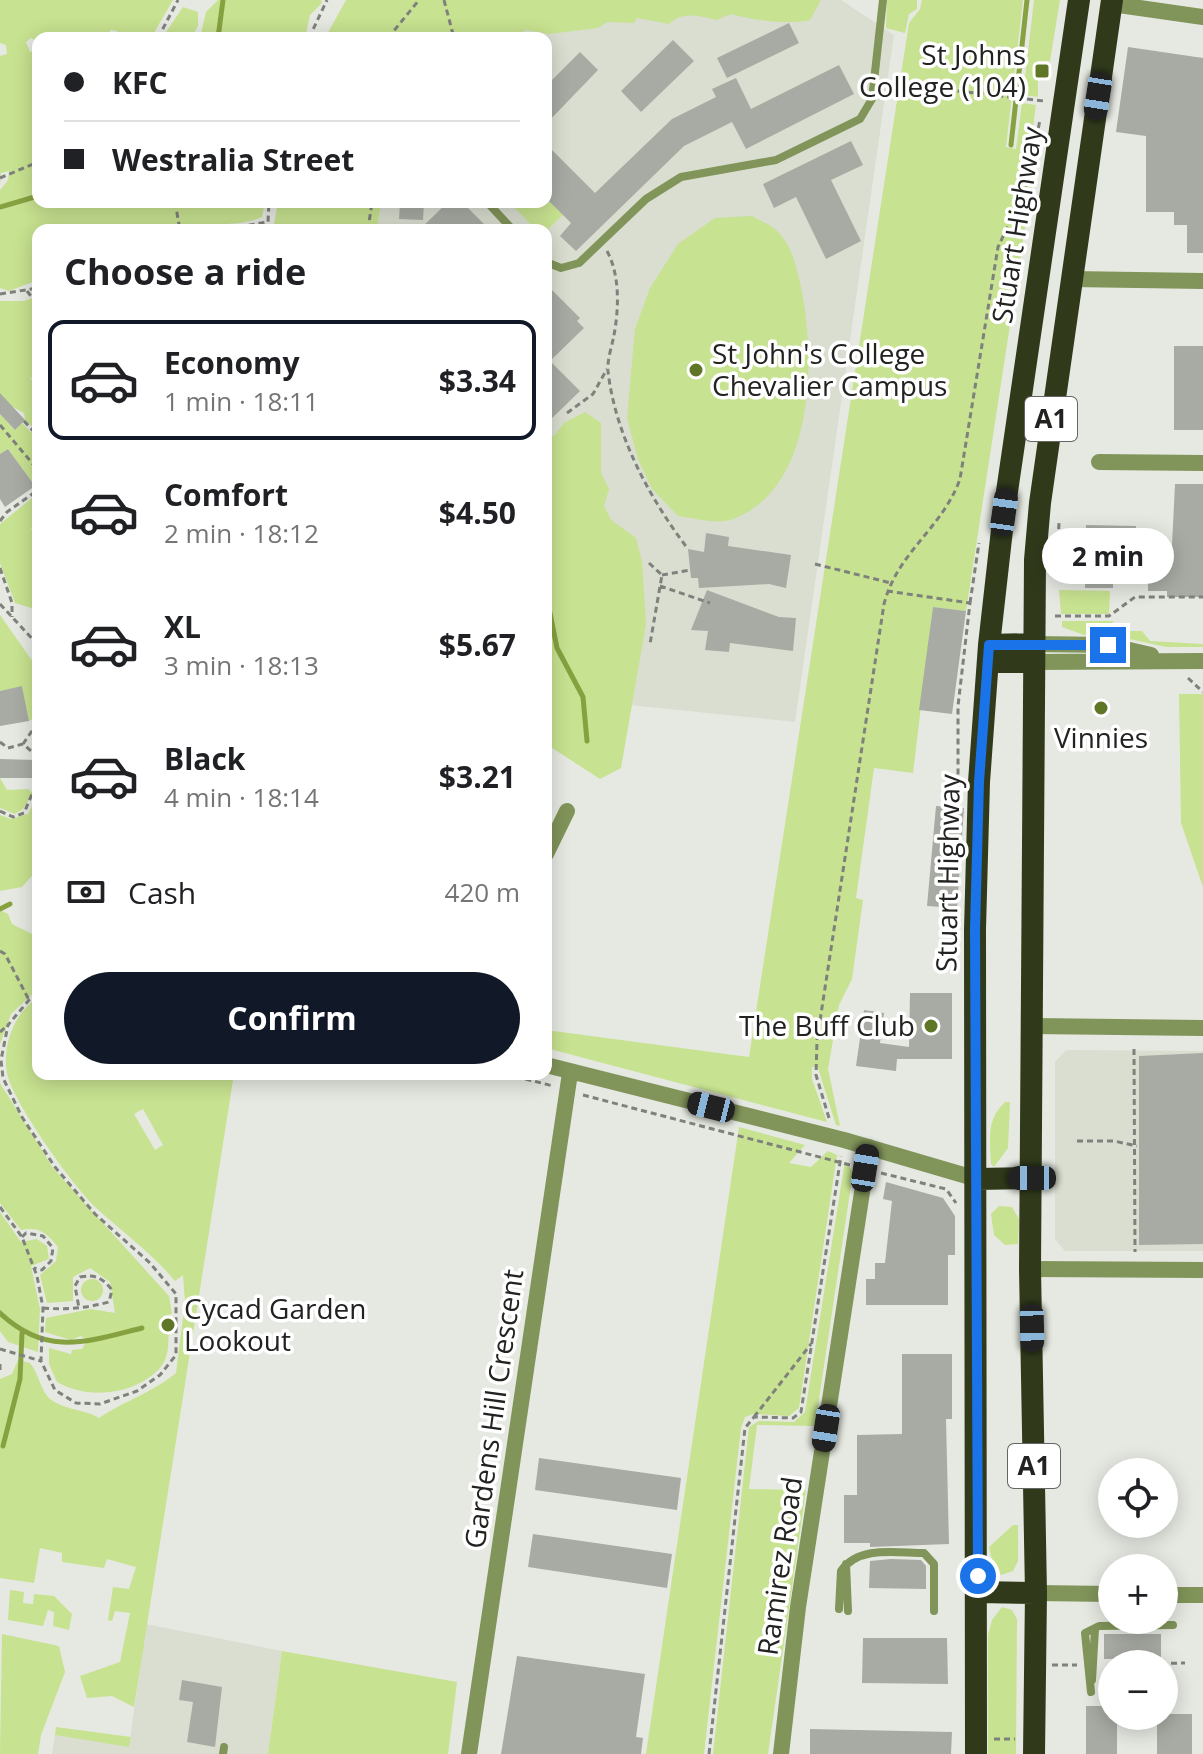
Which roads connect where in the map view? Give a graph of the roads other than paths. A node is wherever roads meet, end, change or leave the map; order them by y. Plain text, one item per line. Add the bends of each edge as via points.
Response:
1 (883, 0) edge
2 (1079, 0) edge
3 (1112, 2) edge
4 (1203, 17) edge
5 (493, 208) edge
6 (507, 224) edge
7 (552, 265) edge
8 (1039, 277) junction
9 (1071, 279) junction
10 (1203, 281) edge
11 (1099, 462) dead end
12 (1203, 463) edge
13 (1033, 653) junction
14 (988, 654) junction
15 (1203, 661) edge
16 (567, 811) dead end
17 (552, 842) edge
18 (1033, 1026) junction
19 (1203, 1028) edge
20 (552, 1067) edge
21 (570, 1073) junction
22 (869, 1147) junction
23 (1032, 1178) junction
24 (977, 1179) junction
25 (1030, 1269) junction
26 (1203, 1270) edge
27 (978, 1592) junction
28 (1036, 1593) junction
29 (1098, 1594) edge
30 (1178, 1595) edge
31 (1203, 1595) edge
32 (844, 1610) dead end
33 (934, 1611) dead end
34 (1098, 1627) edge
35 (1091, 1692) dead end
36 (981, 1747) edge
37 (469, 1754) edge
38 (781, 1754) edge
39 (1034, 1754) edge

1 - 7 lane via 868,111 771,162 681,177 654,192 573,265
2 - 8 highway, Stuart Highway / A1
3 - 4 street
3 - 9 highway, A1
5 - 6 lane
8 - 9 highway
8 - 14 highway, Stuart Highway / A1
9 - 10 street
9 - 13 highway, A1 via 1037,529
11 - 12 street
13 - 14 highway
13 - 15 street via 1120,647 1172,661
13 - 18 highway, A1
14 - 24 highway, Stuart Highway / A1 via 975,929
16 - 17 street
18 - 19 street
18 - 23 highway, A1
20 - 21 street
21 - 22 street
21 - 37 street, Gardens Hill Crescent
22 - 24 street
22 - 38 street, Ramirez Road via 798,1607
23 - 24 highway
23 - 25 highway, A1
24 - 27 highway, Stuart Highway / A1
25 - 26 street
25 - 28 highway, A1
27 - 28 highway
27 - 36 highway, Stuart Highway / A1
28 - 29 street
28 - 39 highway, A1
30 - 31 street
32 - 33 lane via 841,1571 846,1564 864,1554 924,1553 934,1564
34 - 35 lane via 1085,1633

